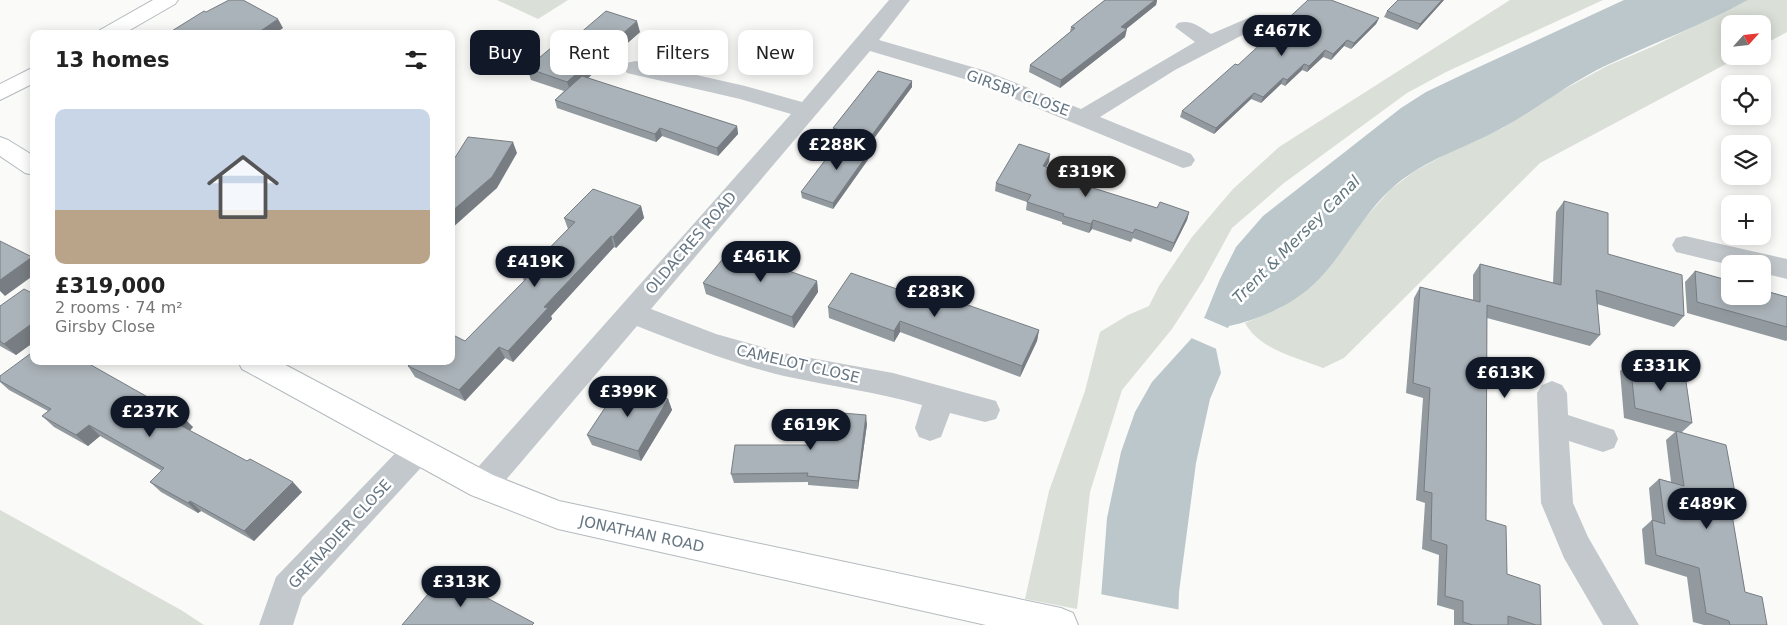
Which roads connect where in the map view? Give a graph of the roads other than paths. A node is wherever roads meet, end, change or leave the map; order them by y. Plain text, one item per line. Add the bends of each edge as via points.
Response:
1 (168, 0) edge
2 (900, 0) edge
3 (1255, 21) dead end
4 (1185, 27) dead end
5 (114, 30) edge
6 (866, 43) junction
7 (1210, 43) junction
8 (635, 68) dead end
9 (638, 69) edge
10 (670, 75) edge
11 (30, 76) edge
12 (0, 93) edge
13 (806, 111) junction
14 (1084, 117) junction
15 (0, 145) edge
16 (1183, 160) dead end
17 (30, 164) edge
18 (1685, 245) dead end
19 (1735, 247) edge
20 (1787, 269) edge
21 (631, 312) junction
22 (259, 365) edge
23 (1552, 393) dead end
24 (940, 398) junction
25 (985, 410) dead end
26 (1555, 424) junction
27 (930, 428) dead end
28 (1603, 439) dead end
29 (418, 450) junction
30 (482, 485) junction
31 (276, 625) edge
32 (1060, 625) edge
33 (1622, 625) edge

1 - 5 street
2 - 6 street, OLDACRES ROAD
3 - 7 street, GIRSBY CLOSE
4 - 7 street
6 - 13 street, OLDACRES ROAD
6 - 14 street, GIRSBY CLOSE via 991,81
7 - 14 street, GIRSBY CLOSE via 1125,89
8 - 9 street
10 - 13 street via 745,92
11 - 12 street
13 - 21 street, OLDACRES ROAD
14 - 16 street, GIRSBY CLOSE via 1127,149
15 - 17 street
18 - 19 street
19 - 20 street
21 - 24 street, CAMELOT CLOSE via 710,343 783,364 893,385
21 - 30 street, OLDACRES ROAD
22 - 29 street, JONATHAN ROAD
23 - 26 street
24 - 25 street, CAMELOT CLOSE
24 - 27 street
26 - 28 street
26 - 33 street via 1557,504 1576,548
29 - 30 street, JONATHAN ROAD
29 - 31 street, GRENADIER CLOSE via 288,588
30 - 32 street, JONATHAN ROAD via 558,515

